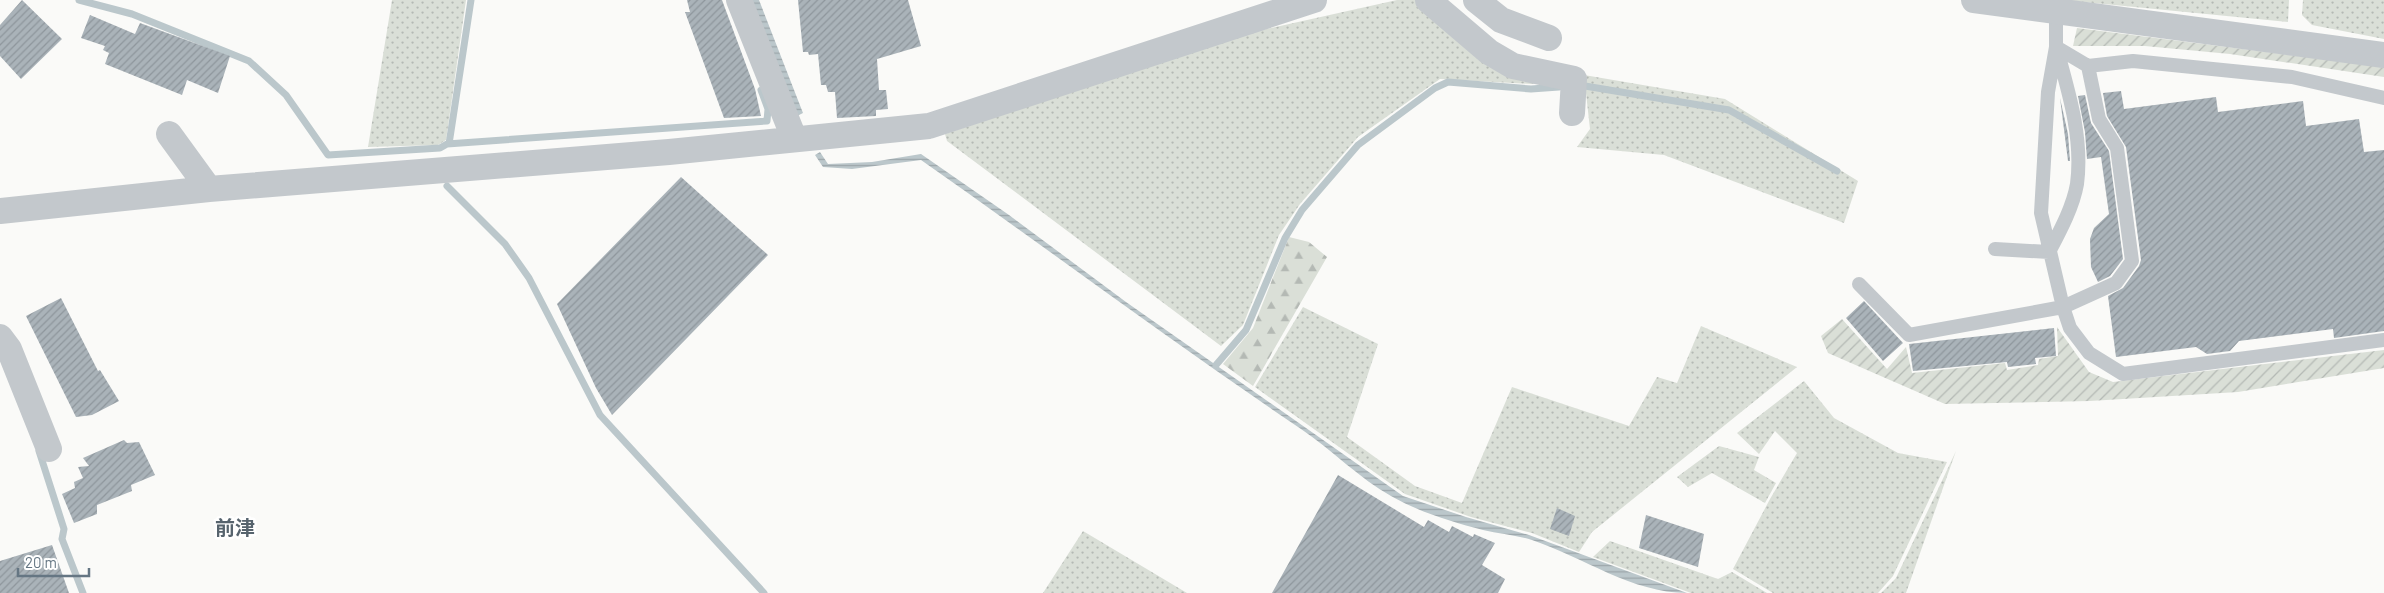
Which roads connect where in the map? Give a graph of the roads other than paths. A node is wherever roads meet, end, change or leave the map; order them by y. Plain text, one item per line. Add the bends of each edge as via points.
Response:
1 (739, 0) edge
2 (1314, 0) edge
3 (1428, 0) edge
4 (1476, 0) edge
5 (1974, 0) edge
6 (2056, 11) junction
7 (1549, 38) dead end
8 (2056, 47) junction
9 (2384, 55) edge
10 (2088, 66) junction
11 (2384, 98) edge
12 (1572, 113) dead end
13 (169, 134) dead end
14 (794, 138) junction
15 (209, 189) junction
16 (0, 211) edge
17 (1995, 249) dead end
18 (2049, 252) junction
19 (1859, 284) dead end
20 (2063, 308) junction
21 (0, 337) edge
22 (2384, 340) edge
23 (49, 449) dead end

1 - 14 street
2 - 14 street via 929,126
3 - 12 street via 1489,52 1513,66 1574,79
4 - 7 street via 1501,20
5 - 6 street
6 - 8 lane
6 - 9 street
8 - 10 lane
8 - 18 lane via 2048,92 2040,213
8 - 18 lane via 2069,92 2078,152 2077,185
10 - 11 lane via 2132,61 2292,77
10 - 20 lane via 2099,119 2117,148 2132,261 2116,283
13 - 15 street
14 - 15 street via 669,152
15 - 16 street
17 - 18 lane
18 - 20 lane
19 - 20 lane via 1909,335
20 - 22 lane via 2070,328 2089,353 2124,374
21 - 23 street via 9,349

